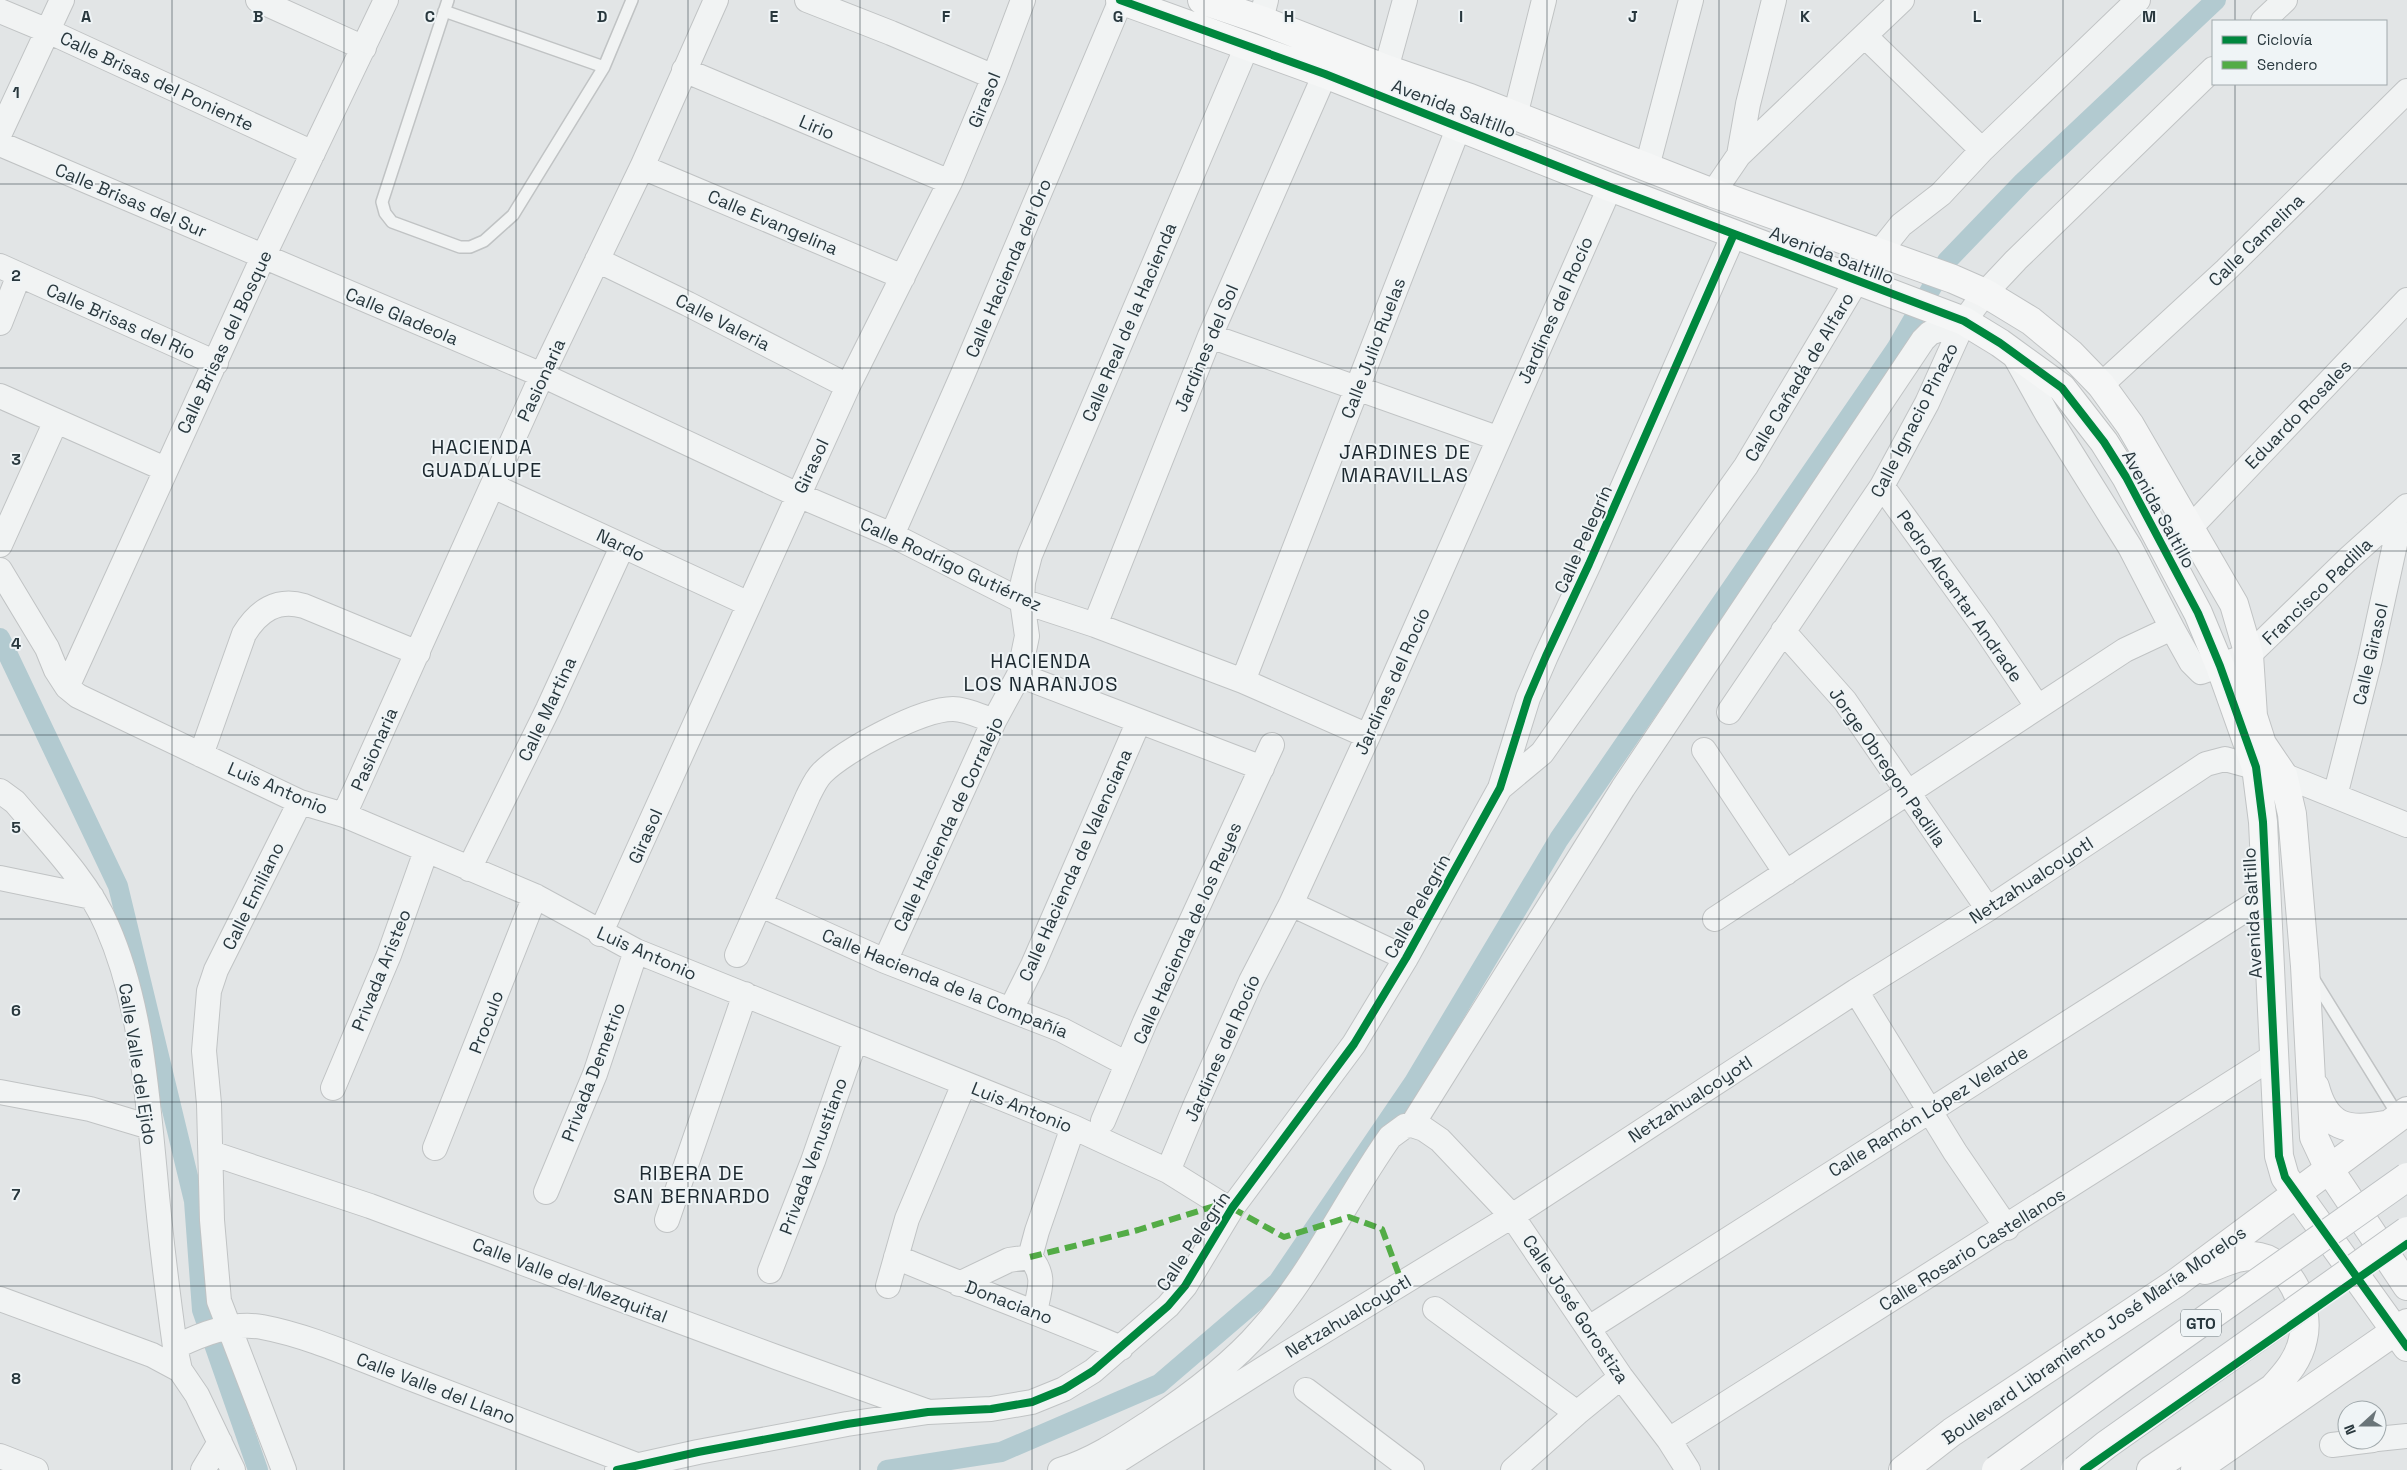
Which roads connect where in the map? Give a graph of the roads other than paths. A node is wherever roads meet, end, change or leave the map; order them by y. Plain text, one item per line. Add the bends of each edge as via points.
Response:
1 (62, 0) edge
2 (258, 0) edge
3 (386, 0) edge
4 (632, 0) edge
5 (716, 0) edge
6 (807, 0) edge
7 (1022, 0) edge
8 (1121, 0) edge
9 (1202, 0) edge
10 (1405, 0) edge
11 (1544, 0) edge
12 (1691, 0) edge
13 (1774, 0) edge
14 (1902, 0) edge
15 (2138, 0) edge
16 (2285, 0) edge
17 (446, 6) edge
18 (1263, 10) edge
19 (0, 12) edge
20 (2264, 20) edge
21 (48, 31) junction
22 (1865, 36) junction
23 (1247, 46) junction
24 (364, 48) junction
25 (604, 67) junction
26 (1386, 69) junction
27 (684, 70) junction
28 (2212, 70) edge
29 (1325, 74) junction
30 (994, 77) junction
31 (2407, 91) edge
32 (1470, 98) junction
33 (1515, 116) junction
34 (1460, 126) junction
35 (0, 133) edge
36 (0, 144) edge
37 (1982, 150) junction
38 (313, 152) junction
39 (1739, 155) junction
40 (642, 166) junction
41 (1647, 167) junction
42 (950, 182) junction
43 (1610, 187) junction
44 (1712, 194) junction
45 (1734, 234) junction
46 (1887, 256) junction
47 (263, 257) junction
48 (597, 260) junction
49 (10, 270) edge
50 (903, 277) junction
51 (1865, 283) junction
52 (1986, 293) junction
53 (2407, 300) edge
54 (1964, 321) junction
55 (0, 323) edge
56 (1210, 336) junction
57 (2013, 353) junction
58 (216, 362) junction
59 (542, 375) junction
60 (2101, 385) junction
61 (848, 386) junction
62 (1358, 388) junction
63 (0, 396) edge
64 (56, 421) junction
65 (1497, 438) junction
66 (165, 469) junction
67 (493, 486) junction
68 (1882, 486) junction
69 (798, 495) junction
70 (2404, 509) edge
71 (2189, 528) junction
72 (892, 535) junction
73 (0, 545) edge
74 (622, 547) junction
75 (0, 570) edge
76 (1022, 601) junction
77 (749, 604) junction
78 (1095, 625) junction
79 (2172, 628) junction
80 (1783, 631) junction
81 (418, 653) junction
82 (2250, 656) junction
83 (2220, 666) junction
84 (1019, 675) junction
85 (1243, 682) junction
86 (67, 687) junction
87 (2037, 706) junction
88 (1729, 712) dead end
89 (994, 721) junction
90 (1138, 721) junction
91 (1368, 736) junction
92 (1272, 745) dead end
93 (1704, 750) dead end
94 (201, 755) junction
95 (2256, 767) junction
96 (1262, 768) junction
97 (2283, 775) junction
98 (1500, 788) junction
99 (0, 791) edge
100 (1908, 793) junction
101 (2335, 796) junction
102 (300, 802) junction
103 (344, 815) junction
104 (2407, 825) edge
105 (426, 851) junction
106 (468, 869) junction
107 (1786, 873) junction
108 (0, 878) edge
109 (535, 896) junction
110 (2267, 896) junction
111 (92, 897) junction
112 (1291, 904) junction
113 (761, 905) junction
114 (1988, 909) junction
115 (1715, 919) dead end
116 (600, 934) junction
117 (636, 951) junction
118 (738, 955) dead end
119 (1406, 958) junction
120 (885, 961) junction
121 (2305, 966) junction
122 (1856, 991) junction
123 (745, 994) junction
124 (1010, 1009) junction
125 (855, 1041) junction
126 (2274, 1056) junction
127 (2309, 1063) junction
128 (1127, 1064) junction
129 (964, 1084) junction
130 (333, 1088) dead end
131 (0, 1092) edge
132 (1930, 1110) junction
133 (2397, 1118) edge
134 (1103, 1121) dead end
135 (1412, 1125) junction
136 (150, 1127) junction
137 (1073, 1127) junction
138 (435, 1148) dead end
139 (211, 1153) junction
140 (2329, 1169) junction
141 (1168, 1171) junction
142 (2407, 1177) edge
143 (546, 1192) dead end
144 (2296, 1192) junction
145 (1232, 1208) junction
146 (1512, 1216) junction
147 (667, 1220) dead end
148 (2007, 1228) junction
149 (2407, 1231) edge
150 (896, 1257) junction
151 (1030, 1257) junction
152 (770, 1270) dead end
153 (2176, 1283) junction
154 (959, 1284) junction
155 (888, 1286) dead end
156 (2407, 1286) edge
157 (0, 1299) edge
158 (1435, 1309) dead end
159 (1035, 1311) junction
160 (228, 1327) junction
161 (1589, 1328) junction
162 (2404, 1333) edge
163 (175, 1347) junction
164 (1121, 1348) junction
165 (180, 1370) junction
166 (1621, 1377) junction
167 (1306, 1390) dead end
168 (928, 1412) junction
169 (1577, 1413) junction
170 (2407, 1436) edge
171 (2387, 1439) edge
172 (1669, 1440) junction
173 (220, 1442) junction
174 (2337, 1444) edge
175 (2332, 1445) dead end
176 (0, 1456) edge
177 (628, 1468) edge
178 (36, 1470) edge
179 (204, 1470) edge
180 (233, 1470) edge
181 (284, 1470) edge
182 (1060, 1470) edge
183 (1103, 1470) edge
184 (1412, 1470) edge
185 (1513, 1470) edge
186 (1688, 1470) edge
187 (1903, 1470) edge
188 (1996, 1470) edge
189 (2074, 1470) edge
190 (2151, 1470) edge
191 (2195, 1470) edge

1 - 21 street
2 - 24 street
3 - 24 street, Calle Brisas del Bosque
4 - 25 lane
5 - 27 street, Pasionaria
6 - 30 street
7 - 30 street, Girasol
8 - 23 street, Avenida Saltillo
8 - 72 street, Calle Hacienda del Oro
9 - 18 street, Avenida Saltillo
10 - 26 street
11 - 33 street
12 - 41 street
13 - 39 street
14 - 22 street
15 - 37 street, Calle Cañadá de Alfaro
16 - 20 street
17 - 25 lane
17 - 25 lane via 382,202 385,214 392,222 451,244 470,247 484,241 513,215
18 - 26 street, Avenida Saltillo
19 - 21 street, Calle Brisas del Poniente
21 - 35 street
21 - 38 street, Calle Brisas del Poniente
22 - 37 street
22 - 39 street
23 - 29 street, Avenida Saltillo
23 - 76 street, Calle Real de la Hacienda via 1030,555
24 - 38 street, Calle Brisas del Bosque
26 - 32 street, Avenida Saltillo
27 - 40 street, Pasionaria
27 - 42 street, Lirio
28 - 52 street, Calle Ignacio Pinazo
29 - 34 street, Avenida Saltillo
29 - 56 street, Jardines del Sol
30 - 42 street, Girasol
31 - 60 street, Calle Camelina via 2226,270
32 - 33 street, Avenida Saltillo
32 - 34 street, Calle Julio Ruelas
33 - 41 street, Avenida Saltillo
34 - 43 street, Avenida Saltillo
34 - 62 street, Calle Julio Ruelas
36 - 47 street, Calle Brisas del Sur
37 - 46 street, Calle Cañadá de Alfaro via 1941,194 1901,225
38 - 47 street, Calle Brisas del Bosque
39 - 44 street
40 - 48 street, Pasionaria
40 - 50 street, Calle Evangelina
41 - 44 street, Avenida Saltillo
42 - 50 street, Girasol
43 - 45 street, Avenida Saltillo
43 - 65 street, Jardines del Rocío
44 - 46 street, Avenida Saltillo
45 - 51 street, Avenida Saltillo
45 - 98 street, Calle Pelegrín via 1528,698
46 - 51 street, Calle Cañadá de Alfaro
46 - 52 street, Avenida Saltillo
47 - 58 street, Calle Brisas del Bosque
47 - 59 street, Calle Gladeola
48 - 59 street, Pasionaria
48 - 61 street, Calle Valeria
49 - 55 street
49 - 58 street, Calle Brisas del Río
50 - 61 street, Girasol
51 - 54 street, Avenida Saltillo
51 - 98 street, Calle Cañadá de Alfaro via 1746,466 1542,753
52 - 54 street, Calle Ignacio Pinazo
52 - 60 street, Avenida Saltillo via 2031,321 2070,353
53 - 71 street, Eduardo Rosales
54 - 57 street, Avenida Saltillo
54 - 68 street, Calle Ignacio Pinazo via 1927,403
54 - 135 street via 1930,333 1923,340 1623,788
56 - 62 street
56 - 78 street, Jardines del Sol
57 - 79 street via 2130,548
57 - 83 street, Avenida Saltillo via 2062,388 2104,442 2198,613
58 - 66 street, Calle Brisas del Bosque
59 - 67 street, Pasionaria
59 - 69 street, Calle Rodrigo Gutiérrez
60 - 71 street, Avenida Saltillo via 2130,424
61 - 69 street, Girasol
62 - 65 street
62 - 85 street, Calle Julio Ruelas
63 - 64 street
64 - 66 street
64 - 73 street
65 - 91 street, Jardines del Rocío
66 - 86 street, Calle Brisas del Bosque
67 - 74 street, Nardo
67 - 81 street, Pasionaria
68 - 80 street, Calle Ignacio Pinazo
68 - 87 street, Pedro Alcantar Andrade
69 - 72 street, Calle Rodrigo Gutiérrez
69 - 77 street, Girasol
70 - 82 street, Francisco Padilla
70 - 101 street, Calle Girasol
71 - 82 street, Avenida Saltillo via 2234,604
72 - 76 street, Calle Rodrigo Gutiérrez
74 - 77 street, Nardo
74 - 106 street, Calle Martina via 548,709
75 - 86 street
76 - 78 street, Calle Rodrigo Gutiérrez
76 - 84 street, Calle Hacienda de Corralejo via 1027,636
77 - 116 street, Girasol
78 - 85 street, Calle Rodrigo Gutiérrez
79 - 83 street, Francisco Padilla via 2191,662 2201,672
79 - 87 street via 2125,650
80 - 88 street, Calle Ignacio Pinazo
80 - 100 street, Jorge Obregon Padilla via 1845,702
81 - 94 street via 304,606 277,604 258,617 244,634
81 - 103 street, Pasionaria
82 - 83 street, Francisco Padilla
82 - 97 street, Avenida Saltillo via 2253,716 2262,744
83 - 95 street, Avenida Saltillo
84 - 89 street, Calle Hacienda de Corralejo
84 - 90 street
85 - 91 street, Calle Rodrigo Gutiérrez
86 - 94 street, Luis Antonio
87 - 100 street
89 - 113 street via 955,708 933,711 889,730 832,765 821,774 808,796
89 - 120 street, Calle Hacienda de Corralejo
90 - 96 street
90 - 124 street, Calle Hacienda de Valenciana via 1033,965
91 - 112 street, Jardines del Rocío
92 - 96 street, Calle Hacienda de los Reyes
93 - 107 street
94 - 102 street, Luis Antonio
95 - 97 street, Netzahualcoyotl
95 - 110 street, Avenida Saltillo
95 - 114 street, Netzahualcoyotl via 2225,759 2206,764
96 - 128 street, Calle Hacienda de los Reyes
97 - 101 street, Netzahualcoyotl
97 - 121 street, Avenida Saltillo via 2292,814
98 - 119 street, Calle Pelegrín
99 - 111 street, Calle Valle del Ejido via 15,802
100 - 107 street
100 - 114 street, Jorge Obregon Padilla
101 - 104 street, Netzahualcoyotl
102 - 103 street, Luis Antonio
102 - 139 street, Calle Emiliano via 216,970 209,991 204,1051
103 - 105 street, Luis Antonio
105 - 106 street, Luis Antonio
105 - 130 street, Privada Aristeo via 389,954
106 - 109 street, Luis Antonio
107 - 115 street
108 - 111 street
109 - 116 street, Luis Antonio
109 - 138 street, Proculo
110 - 126 street, Avenida Saltillo
110 - 132 street, Calle Ramón López Velarde
111 - 136 street, Calle Valle del Ejido via 107,925 127,986
112 - 119 street
112 - 141 street, Jardines del Rocío via 1251,981
113 - 118 street
113 - 120 street, Calle Hacienda de la Compañía
114 - 122 street, Netzahualcoyotl
116 - 117 street, Luis Antonio
117 - 123 street, Luis Antonio
117 - 143 street, Privada Demetrio via 595,1074
119 - 145 street, Calle Pelegrín via 1354,1044
120 - 124 street, Calle Hacienda de la Compañía
121 - 127 street, Avenida Saltillo
121 - 133 lane
122 - 132 street
122 - 146 street, Netzahualcoyotl
123 - 125 street, Luis Antonio
123 - 147 street
124 - 128 street, Calle Hacienda de la Compañía via 1062,1030
125 - 129 street, Luis Antonio
125 - 152 street, Privada Venustiano
126 - 144 street, Avenida Saltillo via 2279,1156 2285,1177
126 - 148 street, Calle Rosario Castellanos
127 - 133 street via 2317,1094 2330,1119 2362,1129
127 - 140 street, Avenida Saltillo via 2314,1137
128 - 134 street, Calle Hacienda de los Reyes
129 - 137 street, Luis Antonio
129 - 150 street via 907,1219
131 - 136 street via 90,1109
132 - 148 street
132 - 161 street, Calle Ramón López Velarde
133 - 140 street, Boulevard Libramiento José María Morelos
135 - 146 street, Calle José Gorostiza via 1440,1140
135 - 182 street via 1390,1137 1278,1311 1242,1350 1162,1414 1126,1438
136 - 163 street, Calle Valle del Ejido
137 - 141 street, Luis Antonio
137 - 151 street
139 - 160 street, Calle Emiliano via 212,1220 219,1301
139 - 168 street, Calle Valle del Mezquital via 370,1206
140 - 144 street, Boulevard Libramiento José María Morelos
140 - 156 street, Avenida Saltillo
141 - 145 street, Luis Antonio
142 - 188 street, GTO, bridge
144 - 153 street, Boulevard Libramiento José María Morelos
144 - 162 street, Avenida Saltillo
145 - 164 street, Calle Pelegrín via 1185,1286 1168,1306
146 - 161 street, Calle José Gorostiza
146 - 183 street, Netzahualcoyotl
148 - 172 street, Calle Rosario Castellanos
149 - 189 street, GTO, bridge
150 - 154 street, Donaciano
150 - 155 street
151 - 154 street via 1009,1260
151 - 159 street via 1041,1278
153 - 187 street, Boulevard Libramiento José María Morelos via 1952,1432
153 - 190 street via 2243,1257 2255,1256 2273,1263 2288,1276 2299,1296 2304,1338 2297,1359 2273,1388
154 - 159 street, Donaciano
157 - 165 street via 152,1355
158 - 169 street
159 - 164 street, Donaciano
160 - 163 street via 202,1334
160 - 177 street, Calle Valle del Llano via 261,1327 301,1338
160 - 181 street, Calle Emiliano
161 - 166 street, Calle José Gorostiza
162 - 191 street
163 - 165 street, Calle Valle del Ejido
164 - 168 street, Calle Pelegrín via 1064,1389 1032,1402 991,1410
165 - 173 street, Calle Valle del Ejido via 197,1394
166 - 169 street
166 - 172 street, Calle José Gorostiza
167 - 184 street
168 - 177 street via 698,1452
169 - 185 street
170 - 171 street
172 - 186 street, Calle José Gorostiza
173 - 179 street
173 - 180 street, Calle Valle del Ejido
174 - 175 street
176 - 178 street

